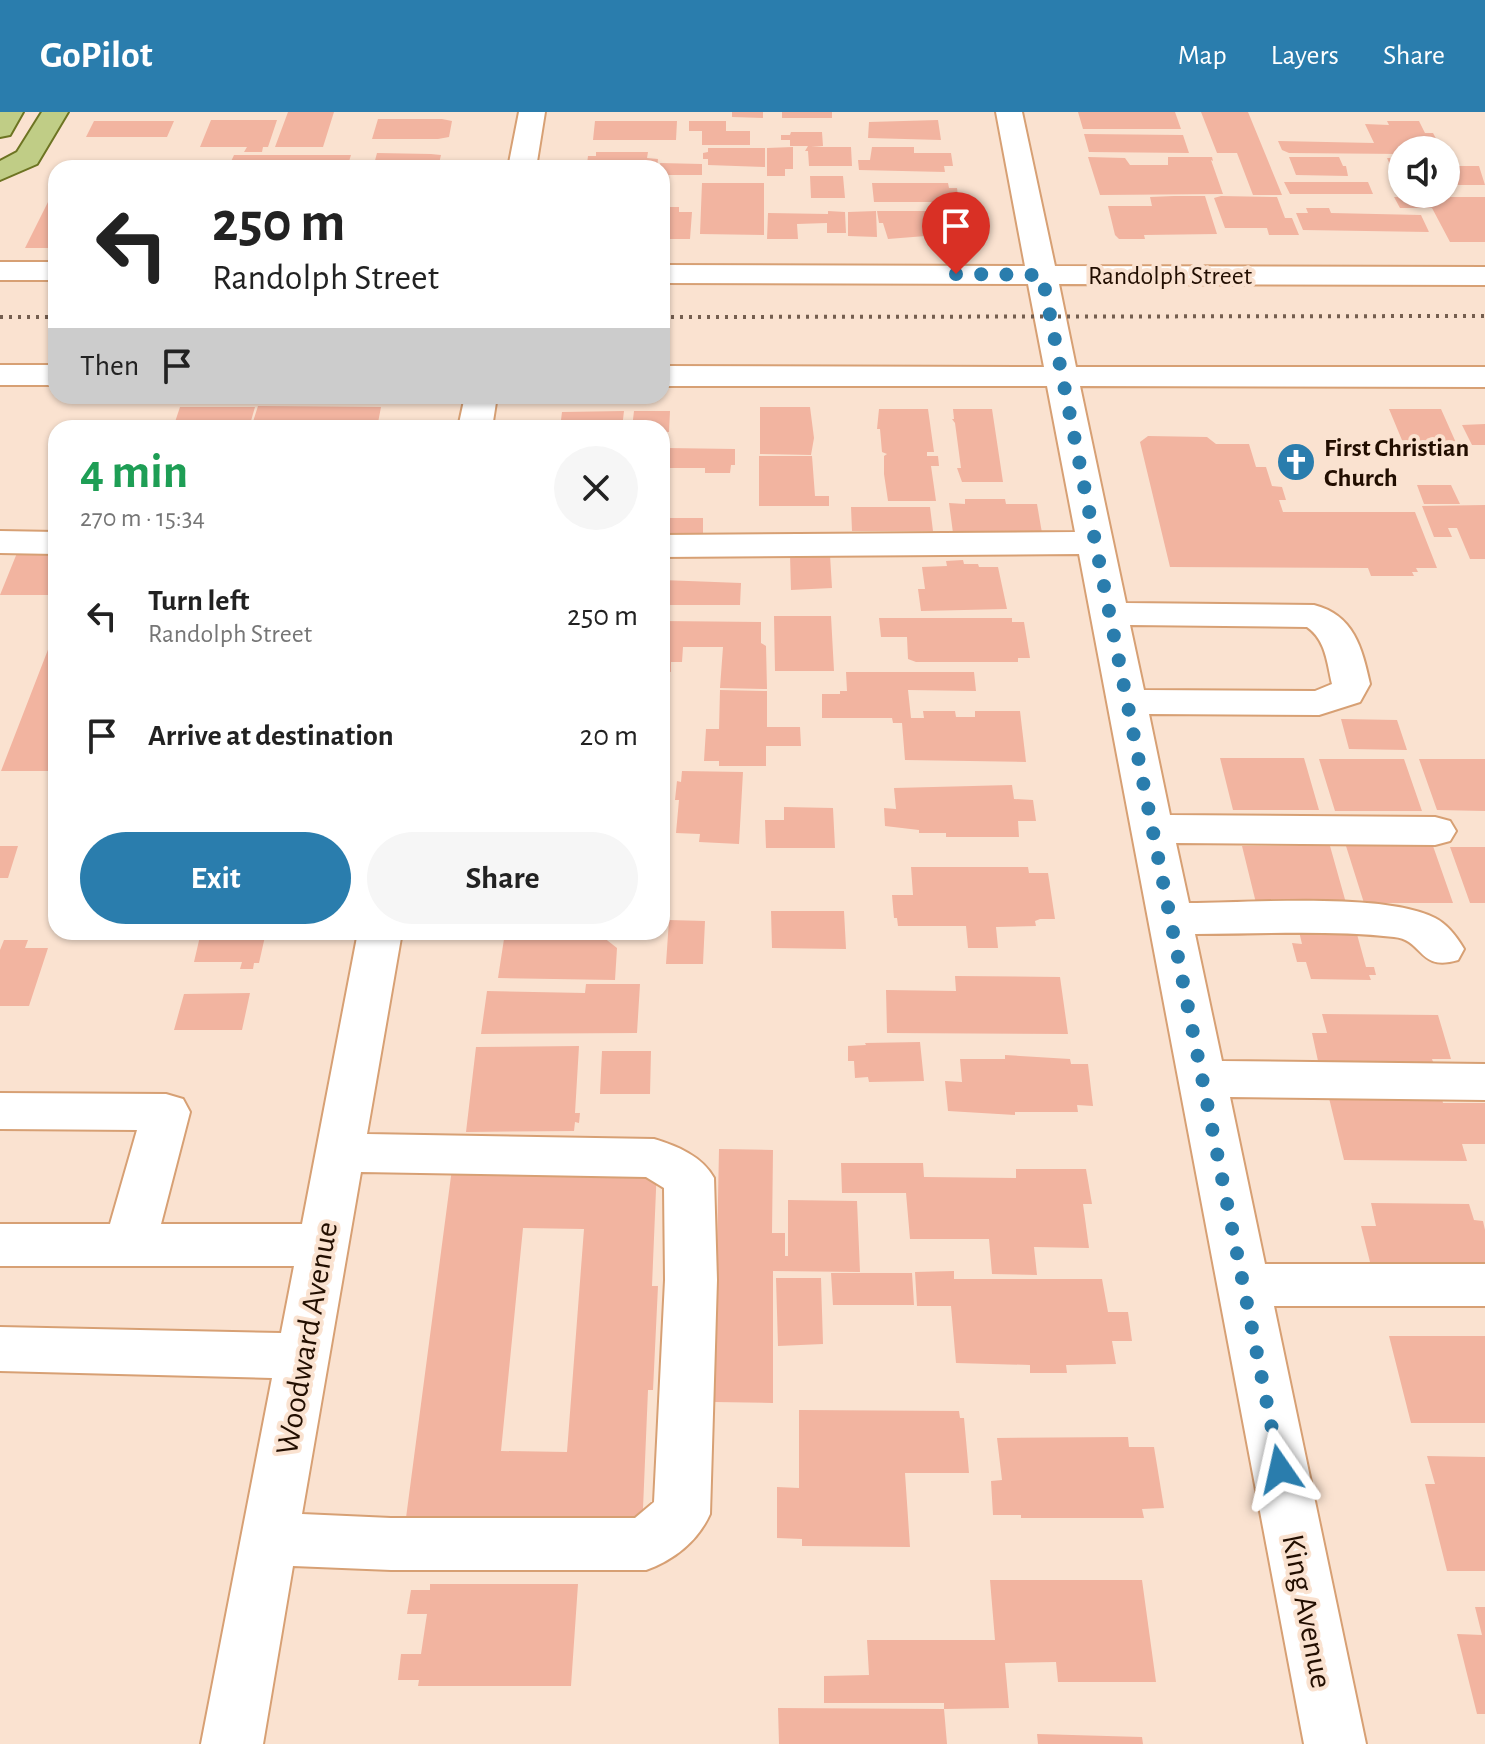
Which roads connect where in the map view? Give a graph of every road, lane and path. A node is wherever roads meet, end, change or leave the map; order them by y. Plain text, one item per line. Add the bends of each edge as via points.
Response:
1 (10, 112) edge
2 (55, 112) edge
3 (532, 112) edge
4 (1009, 112) edge
5 (0, 129) edge
6 (523, 160) edge
7 (0, 172) edge
8 (0, 271) edge
9 (48, 271) edge
10 (670, 274) edge
11 (1042, 275) junction
12 (1485, 276) edge
13 (0, 375) edge
14 (48, 375) edge
15 (670, 376) edge
16 (1060, 377) junction
17 (1485, 377) edge
18 (0, 542) edge
19 (48, 543) edge
20 (1095, 543) junction
21 (670, 546) edge
22 (1110, 614) junction
23 (1127, 702) junction
24 (1153, 829) junction
25 (1435, 831) dead end
26 (1170, 919) junction
27 (379, 940) edge
28 (1442, 949) dead end
29 (1202, 1079) junction
30 (1485, 1082) edge
31 (0, 1111) edge
32 (339, 1153) junction
33 (0, 1245) edge
34 (130, 1245) junction
35 (323, 1245) junction
36 (1243, 1285) junction
37 (1485, 1285) edge
38 (0, 1349) edge
39 (302, 1356) junction
40 (269, 1539) junction
41 (232, 1744) edge
42 (1335, 1744) edge

1 - 5 main road
2 - 7 main road via 27,158
3 - 6 street
4 - 11 street, King Avenue
8 - 9 street
10 - 11 street, Randolph Street
11 - 12 street, Randolph Street
11 - 16 street, King Avenue
13 - 14 street
15 - 16 street
16 - 17 street
16 - 20 street, King Avenue
18 - 19 street
20 - 21 street
20 - 22 street, King Avenue
22 - 23 street, King Avenue
22 - 23 street via 1314,616 1329,622 1338,634 1351,684 1346,693 1319,703
23 - 24 street, King Avenue
24 - 25 street
24 - 26 street, King Avenue
26 - 28 street via 1404,922 1423,930
26 - 29 street, King Avenue
27 - 32 street, Woodward Avenue
29 - 30 street
29 - 36 street, King Avenue
31 - 34 street via 166,1112
32 - 35 street, Woodward Avenue
32 - 40 street via 654,1158 689,1178 691,1280 682,1514 646,1544
33 - 34 street
34 - 35 street
35 - 39 street, Woodward Avenue
36 - 37 street
36 - 42 street, King Avenue
38 - 39 street
39 - 40 street, Woodward Avenue
40 - 41 street, Woodward Avenue

